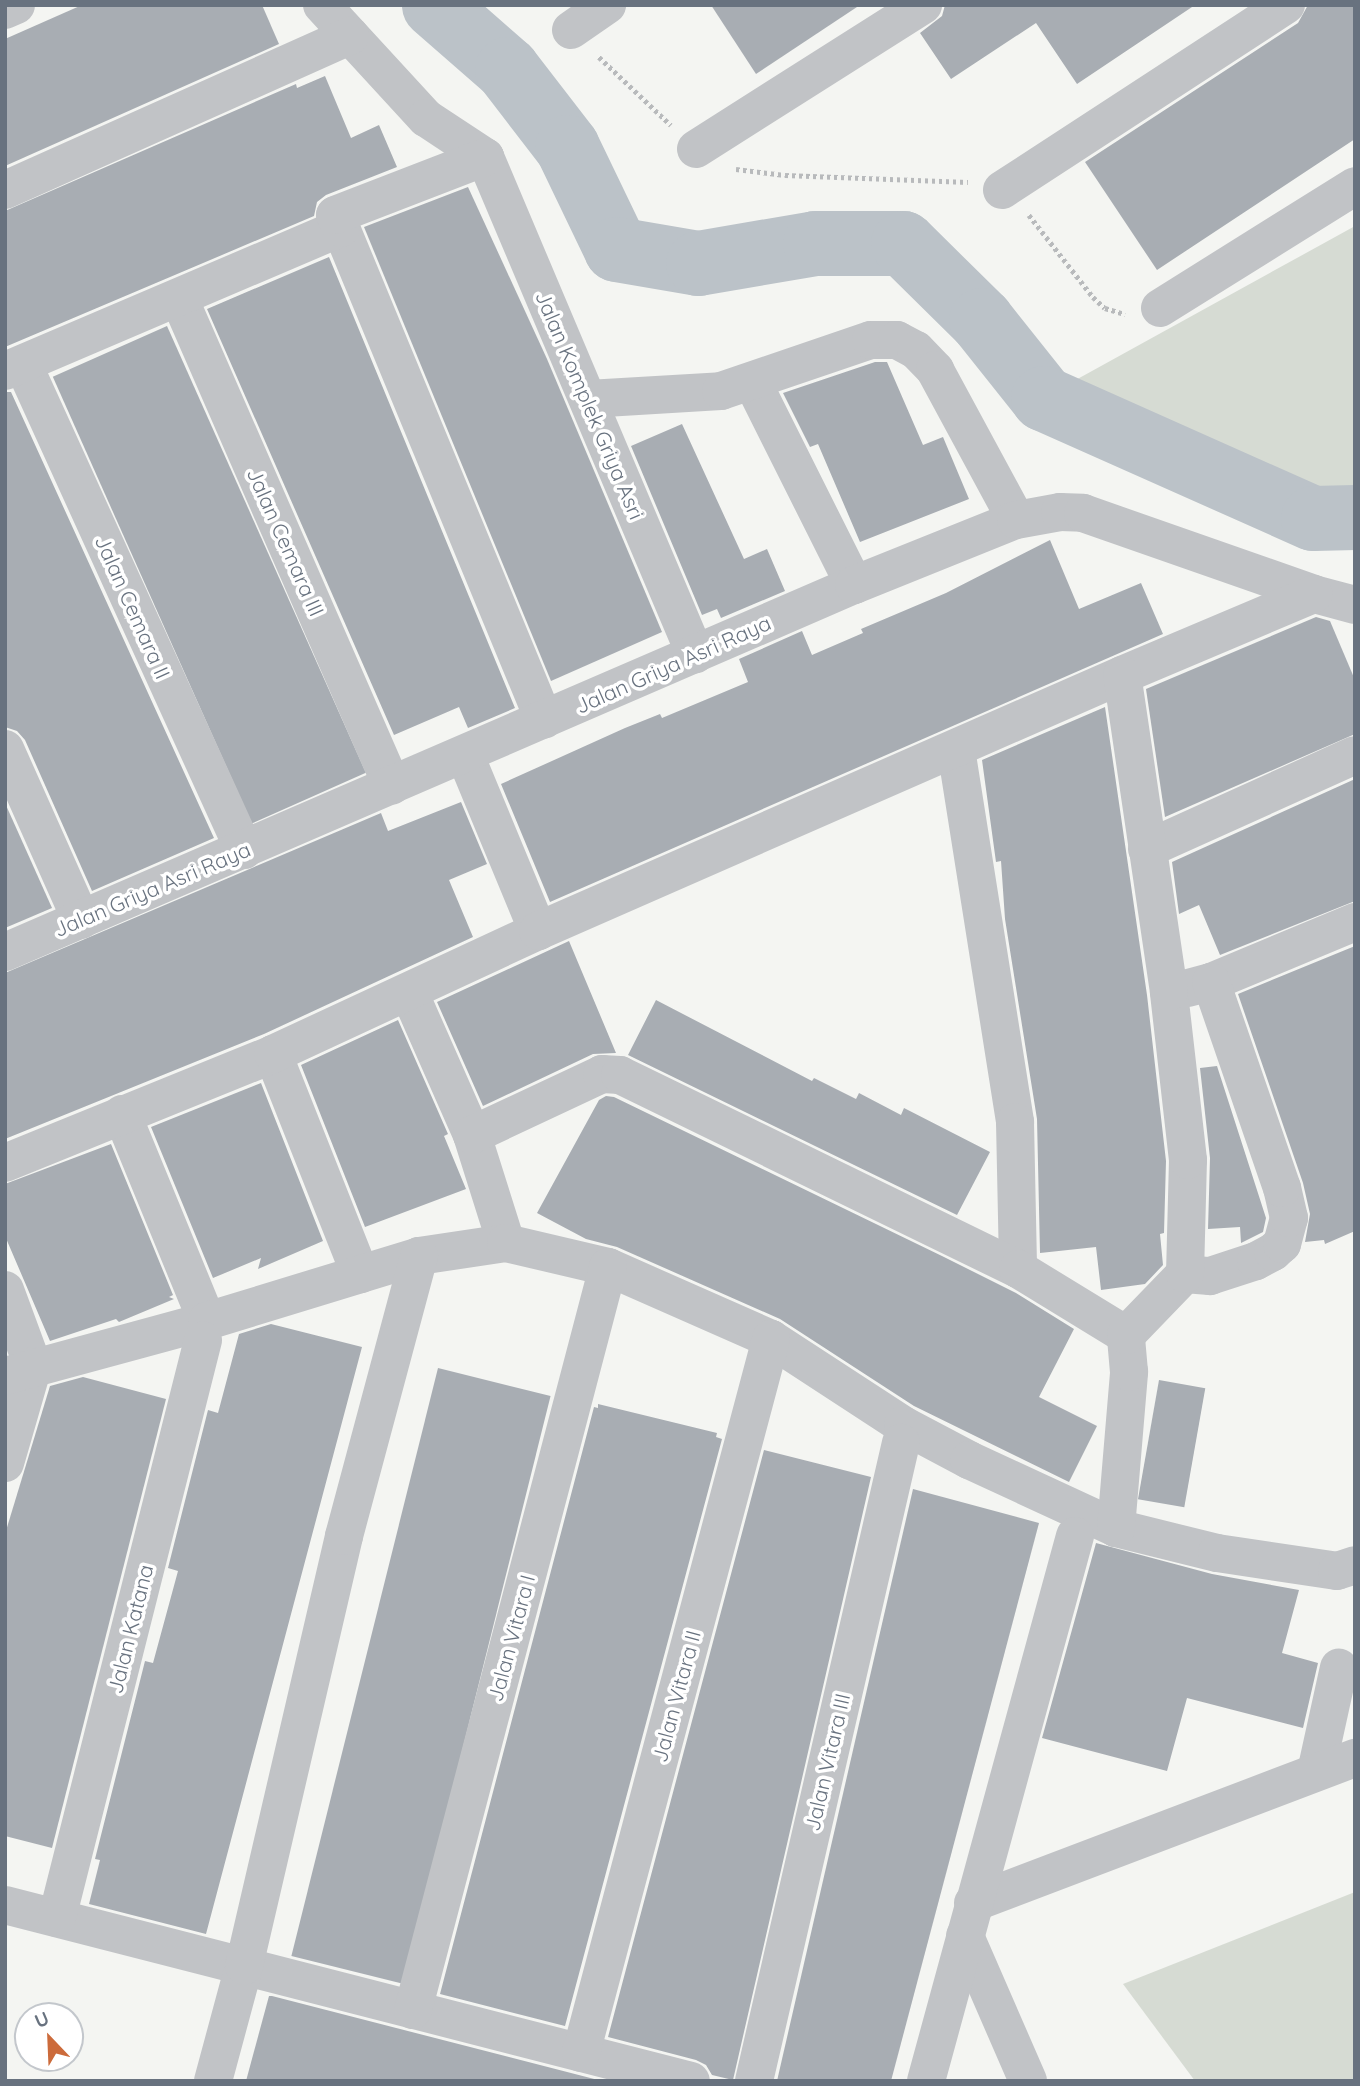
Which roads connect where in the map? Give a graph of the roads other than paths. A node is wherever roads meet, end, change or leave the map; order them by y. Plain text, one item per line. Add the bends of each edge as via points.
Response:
1 (16, 5) edge
2 (322, 5) edge
3 (607, 5) edge
4 (923, 5) edge
5 (1286, 5) edge
6 (5, 10) edge
7 (570, 30) road end
8 (350, 36) junction
9 (696, 149) road end
10 (485, 157) junction
11 (1355, 186) edge
12 (5, 190) edge
13 (1002, 190) road end
14 (341, 228) junction
15 (179, 298) junction
16 (1160, 308) road end
17 (14, 368) edge
18 (753, 383) junction
19 (588, 399) junction
20 (1016, 520) junction
21 (854, 585) junction
22 (1314, 594) junction
23 (1355, 605) edge
24 (695, 654) junction
25 (1122, 675) junction
26 (544, 720) junction
27 (5, 749) edge
28 (956, 749) junction
29 (465, 755) junction
30 (1355, 755) edge
31 (392, 786) junction
32 (1147, 849) junction
33 (244, 850) junction
34 (81, 920) junction
35 (1355, 922) edge
36 (538, 931) junction
37 (5, 952) edge
38 (1211, 982) junction
39 (409, 992) junction
40 (1169, 992) junction
41 (273, 1055) junction
42 (122, 1114) junction
43 (472, 1135) junction
44 (5, 1163) edge
45 (506, 1243) junction
46 (419, 1256) junction
47 (608, 1267) junction
48 (1018, 1269) junction
49 (360, 1274) junction
50 (1185, 1274) junction
51 (5, 1290) edge
52 (205, 1331) junction
53 (1126, 1335) junction
54 (771, 1339) junction
55 (22, 1376) edge
56 (901, 1443) dead end
57 (5, 1463) edge
58 (1116, 1528) junction
59 (1075, 1536) dead end
60 (1355, 1565) edge
61 (1339, 1667) dead end
62 (1355, 1758) edge
63 (1315, 1772) junction
64 (6, 1910) edge
65 (57, 1918) junction
66 (969, 1919) junction
67 (244, 1966) junction
68 (414, 2010) junction
69 (581, 2053) junction
70 (212, 2081) edge
71 (691, 2081) edge
72 (754, 2081) edge
73 (926, 2081) edge
74 (1028, 2081) edge

1 - 6 street
2 - 8 street
3 - 7 street
4 - 9 street
5 - 13 street
8 - 10 street via 426,118
8 - 12 street
10 - 14 street via 335,215
10 - 19 street, Jalan Komplek Griya Asri
11 - 16 street
14 - 15 street
14 - 26 street
15 - 17 street
15 - 31 street, Jalan Cemara III
17 - 33 street, Jalan Cemara II
18 - 19 street via 721,391
18 - 20 street via 871,340 906,344 935,370
18 - 21 street
19 - 24 street, Jalan Komplek Griya Asri
20 - 21 street, Jalan Griya Asri Raya
20 - 22 street, Jalan Griya Asri Raya via 1083,513
21 - 24 street, Jalan Griya Asri Raya
22 - 23 street, Jalan Griya Asri Raya
22 - 25 street
24 - 26 street, Jalan Griya Asri Raya
25 - 28 street
25 - 32 street
26 - 29 street, Jalan Griya Asri Raya
27 - 34 street
28 - 36 street
28 - 48 street via 1015,1122
29 - 31 street, Jalan Griya Asri Raya
29 - 36 street
30 - 32 street
31 - 33 street, Jalan Griya Asri Raya
32 - 40 street
33 - 34 street, Jalan Griya Asri Raya
34 - 37 street, Jalan Griya Asri Raya
35 - 38 street
36 - 39 street
38 - 40 street
38 - 50 street via 1289,1218 1282,1244 1273,1252 1210,1276
39 - 41 street
39 - 43 street
40 - 50 street via 1188,1160
41 - 42 street
41 - 49 street
42 - 44 street
42 - 52 street
43 - 45 street
43 - 48 street via 602,1074 620,1075
45 - 46 street
45 - 47 street
46 - 49 street
46 - 67 street via 344,1536
47 - 54 street
47 - 68 street, Jalan Vitara I
48 - 53 street
49 - 52 street
50 - 53 street
51 - 55 street
52 - 55 street
52 - 65 street, Jalan Katana
53 - 58 street via 1129,1372
54 - 58 street via 903,1425
54 - 69 street, Jalan Vitara II
55 - 57 street
56 - 72 street, Jalan Vitara III
58 - 60 street via 1217,1553 1338,1571
59 - 66 street
61 - 63 street
62 - 63 street
63 - 66 street
64 - 65 street
65 - 67 street
66 - 73 street
66 - 74 street
67 - 68 street
67 - 70 street
68 - 69 street
69 - 71 street

